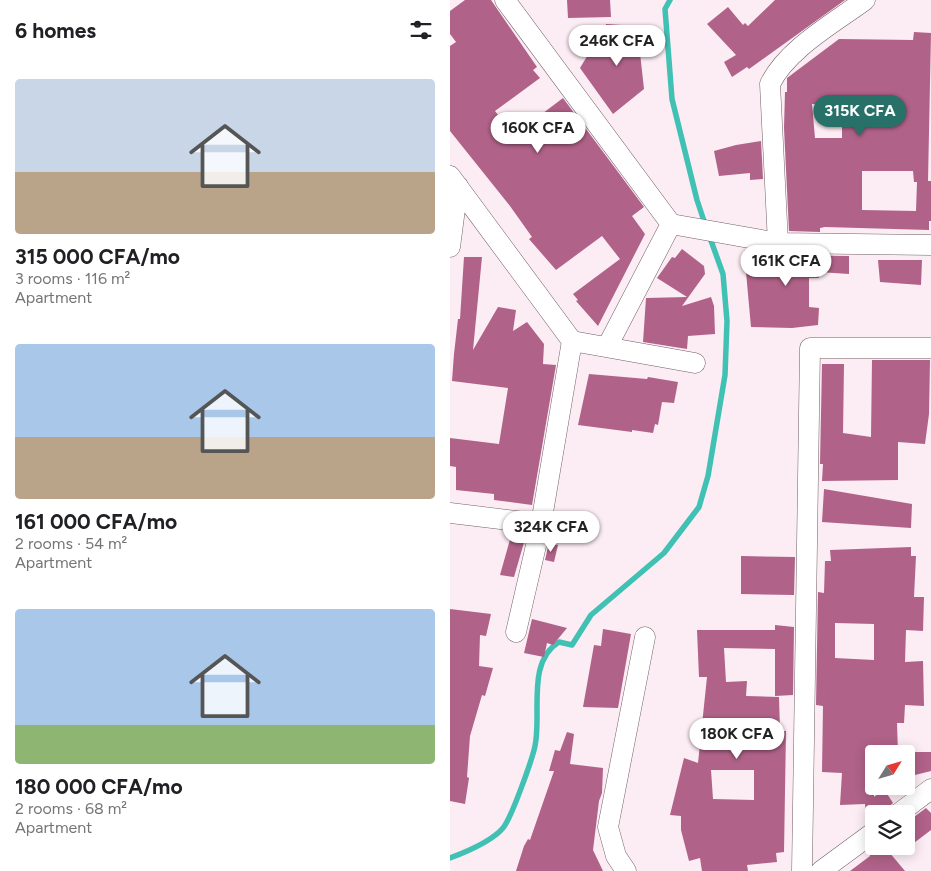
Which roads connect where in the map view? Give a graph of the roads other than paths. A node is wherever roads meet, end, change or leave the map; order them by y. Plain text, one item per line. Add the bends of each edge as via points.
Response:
1 (505, 0) edge
2 (865, 0) edge
3 (454, 181) edge
4 (671, 224) junction
5 (778, 243) junction
6 (931, 245) edge
7 (450, 247) edge
8 (572, 341) junction
9 (607, 347) junction
10 (931, 348) edge
11 (695, 362) dead end
12 (450, 513) edge
13 (541, 524) junction
14 (516, 632) dead end
15 (645, 636) dead end
16 (931, 789) edge
17 (910, 805) edge
18 (865, 839) edge
19 (626, 871) edge
20 (802, 871) edge
21 (821, 871) edge

1 - 4 street
2 - 5 street via 787,58 770,84
3 - 7 street
3 - 8 street
4 - 5 street
4 - 9 street
5 - 6 street
8 - 9 street
8 - 13 street
9 - 11 street
10 - 20 street via 810,348
12 - 13 street
13 - 14 street
15 - 19 street via 608,827 616,856
16 - 17 street
18 - 21 street

